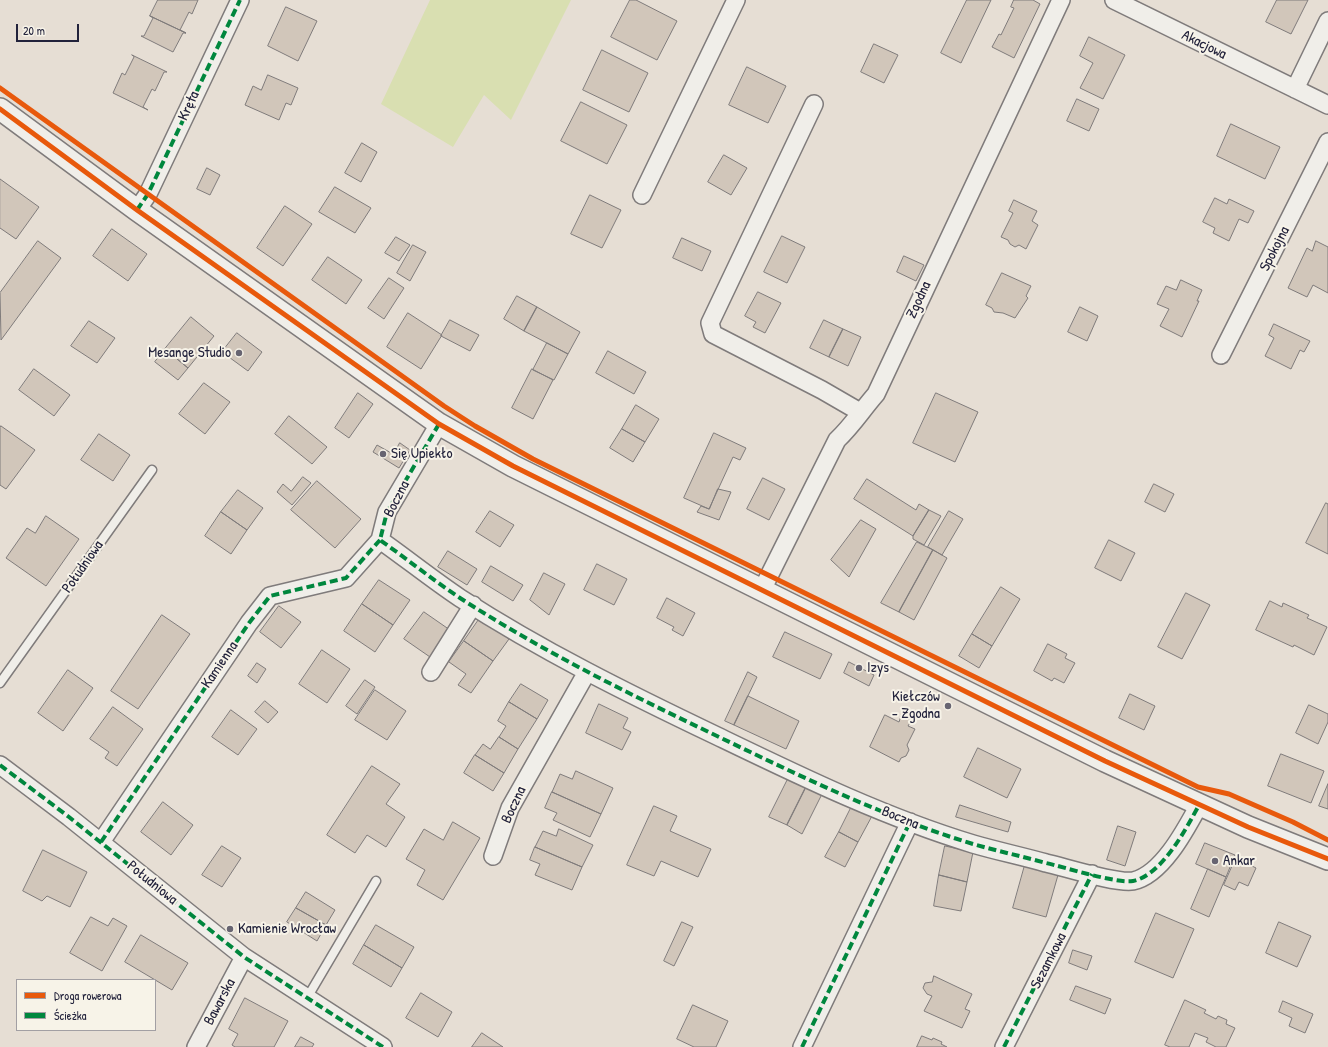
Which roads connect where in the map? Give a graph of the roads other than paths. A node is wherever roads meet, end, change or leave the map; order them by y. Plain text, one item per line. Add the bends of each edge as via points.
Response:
1 (240, 0) edge
2 (736, 0) edge
3 (1061, 0) edge
4 (1114, 0) edge
5 (1328, 21) edge
6 (1295, 89) junction
7 (814, 104) dead end
8 (1328, 105) edge
9 (0, 109) edge
10 (1328, 142) edge
11 (642, 195) dead end
12 (137, 210) junction
13 (1221, 355) dead end
14 (860, 412) junction
15 (439, 424) junction
16 (152, 470) dead end
17 (380, 540) junction
18 (762, 590) junction
19 (472, 606) junction
20 (431, 672) dead end
21 (587, 672) junction
22 (0, 683) edge
23 (0, 765) edge
24 (1199, 804) junction
25 (910, 822) junction
26 (101, 842) junction
27 (493, 856) dead end
28 (1328, 860) edge
29 (1092, 874) junction
30 (376, 881) dead end
31 (244, 957) junction
32 (307, 998) junction
33 (196, 1047) edge
34 (383, 1047) edge
35 (802, 1047) edge
36 (1004, 1047) edge

1 - 12 street, Kręta via 148,194
2 - 11 street
3 - 14 street, Zgodna via 876,394
4 - 6 street, Akacjowa
5 - 6 street
6 - 8 street, Akacjowa
7 - 14 street via 710,323 713,334
9 - 12 street
10 - 13 street, Spokojna
12 - 15 street
14 - 18 street, Zgodna via 852,426 837,440
15 - 17 street, Boczna via 388,512
15 - 18 street via 513,466
16 - 22 lane, Południowa
17 - 19 street, Boczna
17 - 26 street, Kamienna via 346,578 270,596 249,622
18 - 24 street
19 - 20 street
19 - 21 street, Boczna
21 - 25 street, Boczna via 796,774
21 - 27 street, Boczna via 510,808
23 - 26 street, Południowa
24 - 28 street
24 - 29 street, Boczna via 1179,840 1164,859 1143,877 1130,882
25 - 29 street, Boczna via 973,844
25 - 35 street
26 - 31 street, Południowa
29 - 36 street, Sezamkowa
30 - 32 lane
31 - 32 street, Południowa
31 - 33 street, Bawarska
32 - 34 street, Południowa

